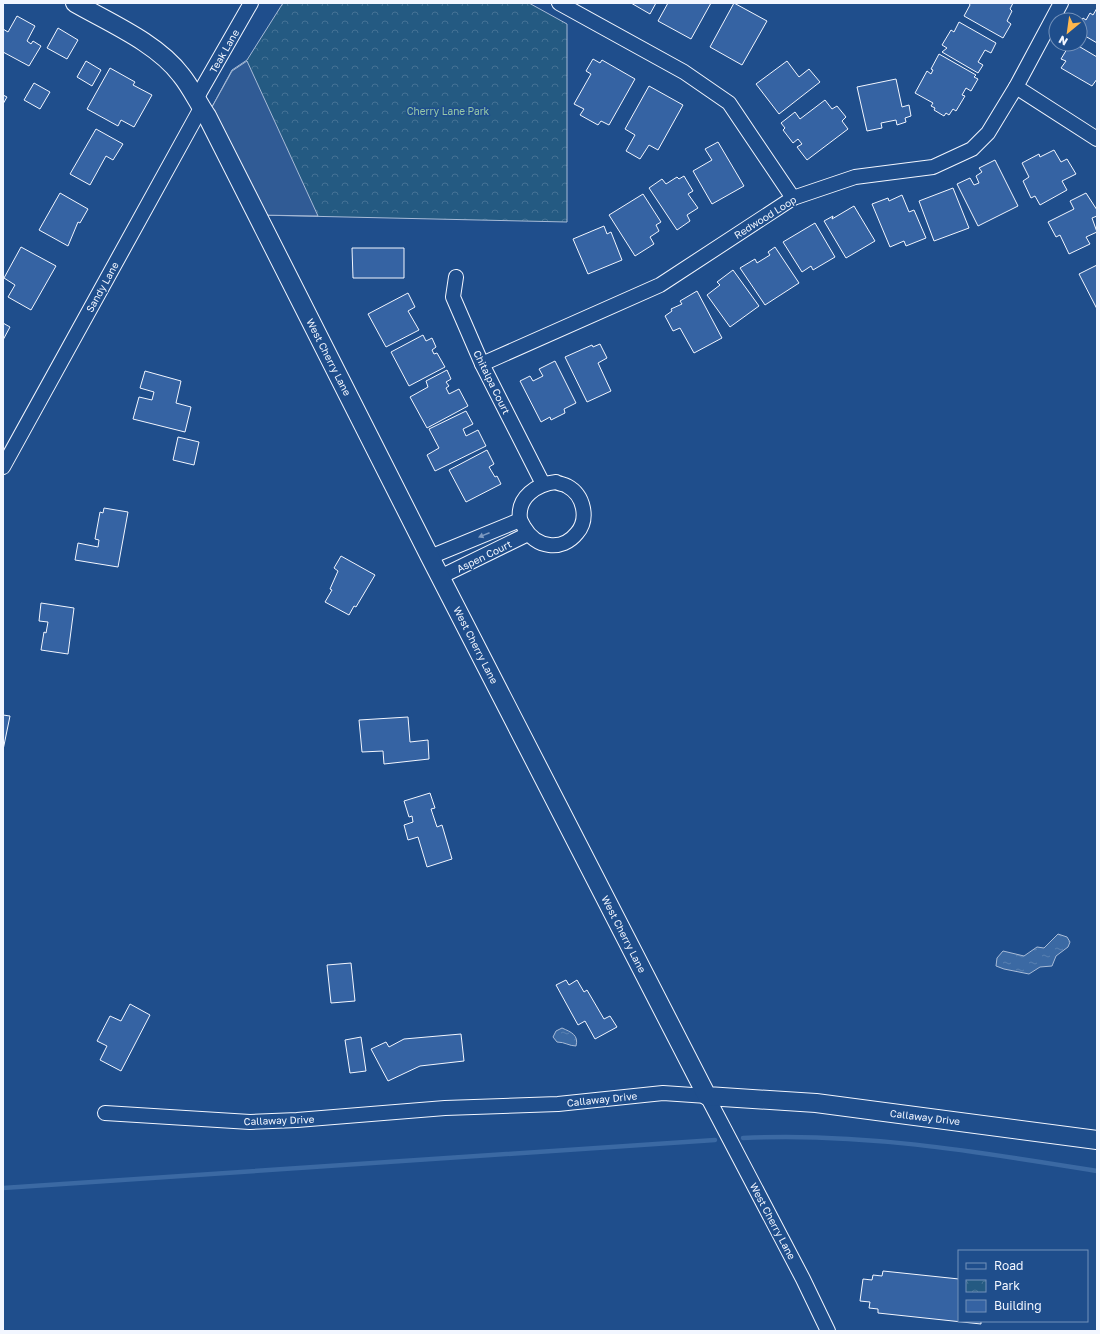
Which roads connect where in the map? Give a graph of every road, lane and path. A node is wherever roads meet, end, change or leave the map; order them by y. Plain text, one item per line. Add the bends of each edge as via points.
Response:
1 (75, 3) edge
2 (251, 3) edge
3 (558, 3) edge
4 (1060, 3) edge
5 (576, 7) edge
6 (1016, 86) junction
7 (199, 103) junction
8 (1097, 139) edge
9 (792, 198) junction
10 (456, 277) dead end
11 (482, 364) junction
12 (3, 467) edge
13 (543, 484) junction
14 (520, 520) junction
15 (528, 534) junction
16 (430, 556) junction
17 (440, 577) junction
18 (707, 1096) junction
19 (105, 1114) dead end
20 (1097, 1140) edge
21 (828, 1331) edge

1 - 7 street, West Cherry Lane via 143,41 181,74
2 - 7 street, Teak Lane
3 - 5 street
4 - 6 street, Redwood Loop
5 - 9 street via 684,72 729,103
6 - 8 street
6 - 9 street, Redwood Loop via 988,132 972,149 933,167 855,177
7 - 12 street, Sandy Lane
7 - 16 street, West Cherry Lane
9 - 11 street, Redwood Loop via 660,285
10 - 11 street, Chitalpa Court via 453,298
11 - 13 street, Chitalpa Court
13 - 14 street via 532,489 525,499
13 - 15 street via 556,482 568,486 577,494 583,505 581,529 573,539 549,546
14 - 15 street
14 -> 16 street, Aspen Court
15 - 17 street, Aspen Court
16 - 17 street, West Cherry Lane
17 - 18 street, West Cherry Lane
18 - 19 street, Callaway Drive via 663,1093 558,1104 445,1108 297,1120 244,1121
18 - 20 street, Callaway Drive via 816,1103
18 - 21 street, West Cherry Lane via 800,1272

